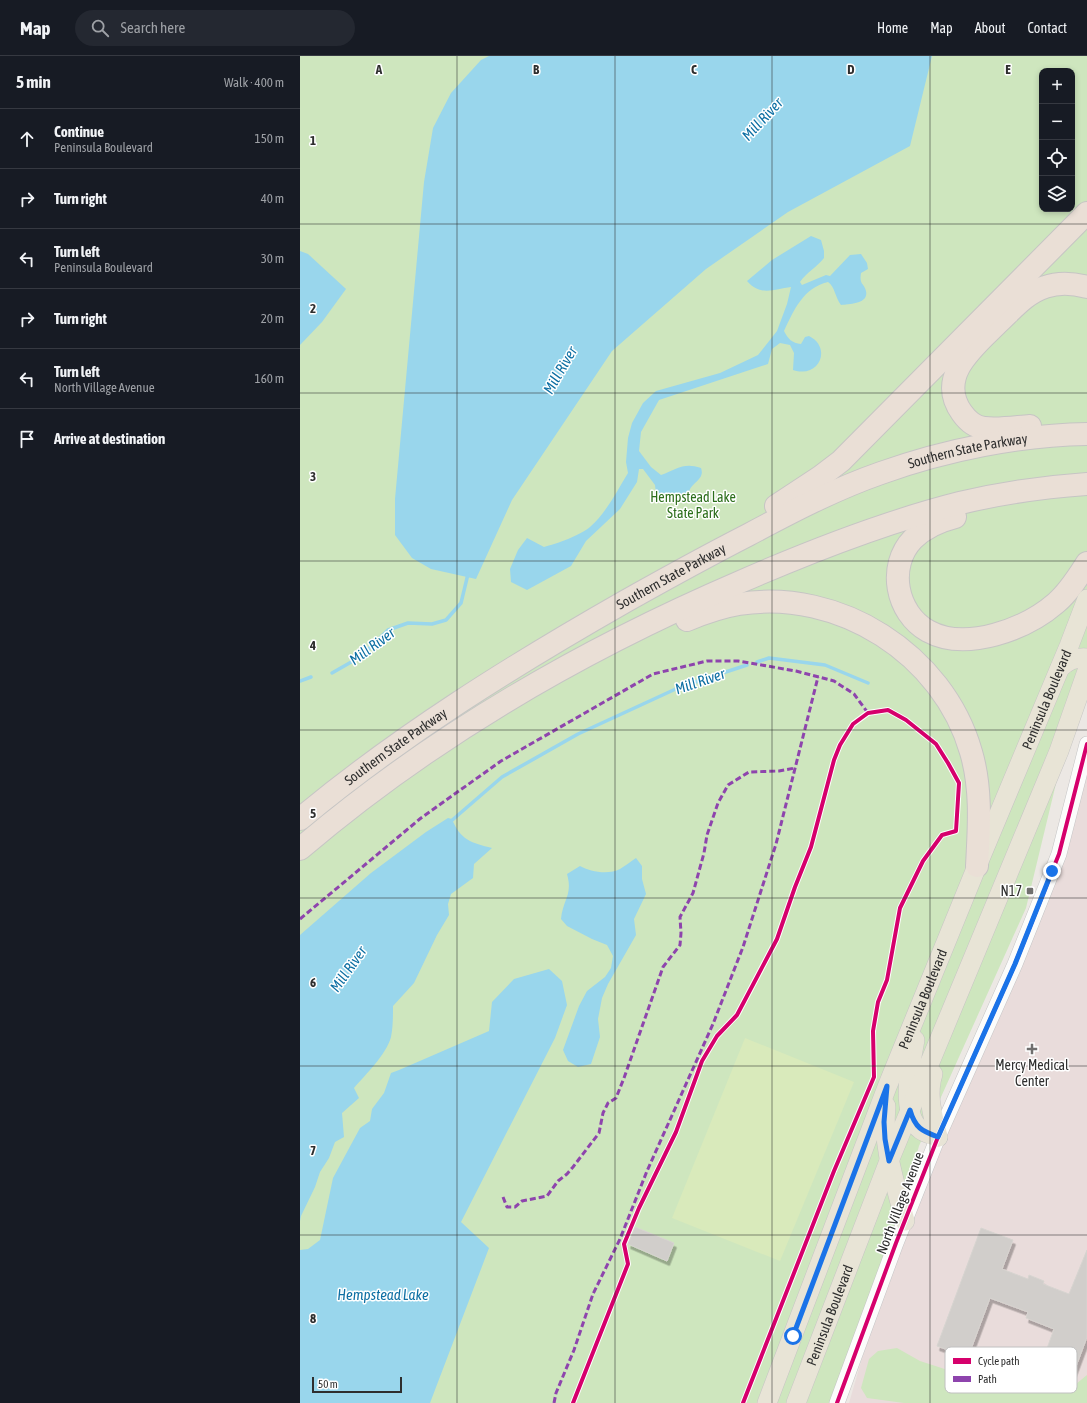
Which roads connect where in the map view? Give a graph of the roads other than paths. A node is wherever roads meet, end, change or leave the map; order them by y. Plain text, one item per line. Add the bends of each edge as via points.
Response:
1 (1087, 213) edge
2 (1087, 286) edge
3 (1087, 423) edge
4 (1087, 434) edge
5 (1078, 484) edge
6 (1087, 563) edge
7 (1087, 599) edge
8 (606, 613) junction
9 (1087, 658) edge
10 (1060, 668) junction
11 (560, 670) junction
12 (1087, 671) edge
13 (1087, 744) edge
14 (300, 819) edge
15 (300, 849) edge
16 (977, 866) junction
17 (923, 998) junction
18 (950, 1015) junction
19 (887, 1086) junction
20 (910, 1110) junction
21 (938, 1137) junction
22 (889, 1161) junction
23 (905, 1221) junction
24 (767, 1403) edge
25 (796, 1403) edge
26 (837, 1403) edge

1 - 8 highway via 836,465 778,505 674,560
2 - 3 highway via 1071,283 1053,285 1037,290 1024,299 964,358 957,371 954,386 960,411 971,423 984,428
4 - 8 highway, Southern State Parkway via 1032,438 989,445 926,459 884,472 797,509
5 - 6 highway via 930,526 904,551 898,570 899,589 906,608 928,631 952,638 983,637 1018,626 1048,609 1070,588
5 - 11 highway, Southern State Parkway via 962,502 837,543 682,608
7 - 10 main road, Peninsula Boulevard
8 - 14 highway, Southern State Parkway via 530,657 420,728 366,766
9 - 10 main road via 1070,660
10 - 16 main road, Peninsula Boulevard
11 - 15 highway, Southern State Parkway via 484,714 417,759
11 - 16 highway via 622,652 698,615 739,604 799,604 852,619 893,642 916,661 935,683 957,717 971,752 977,779
12 - 18 main road, Peninsula Boulevard via 1059,752
13 - 21 street, North Village Avenue via 1059,854 1015,964
16 - 17 main road, Peninsula Boulevard
17 - 19 main road, Peninsula Boulevard
17 - 20 main road via 907,1091
18 - 20 main road, Peninsula Boulevard
18 - 21 main road via 929,1090
19 - 22 main road via 884,1122
19 - 24 main road, Peninsula Boulevard
20 - 21 main road via 920,1130
20 - 22 main road, Peninsula Boulevard
21 - 23 street, North Village Avenue
22 - 23 main road
22 - 25 main road, Peninsula Boulevard
23 - 26 street, North Village Avenue

